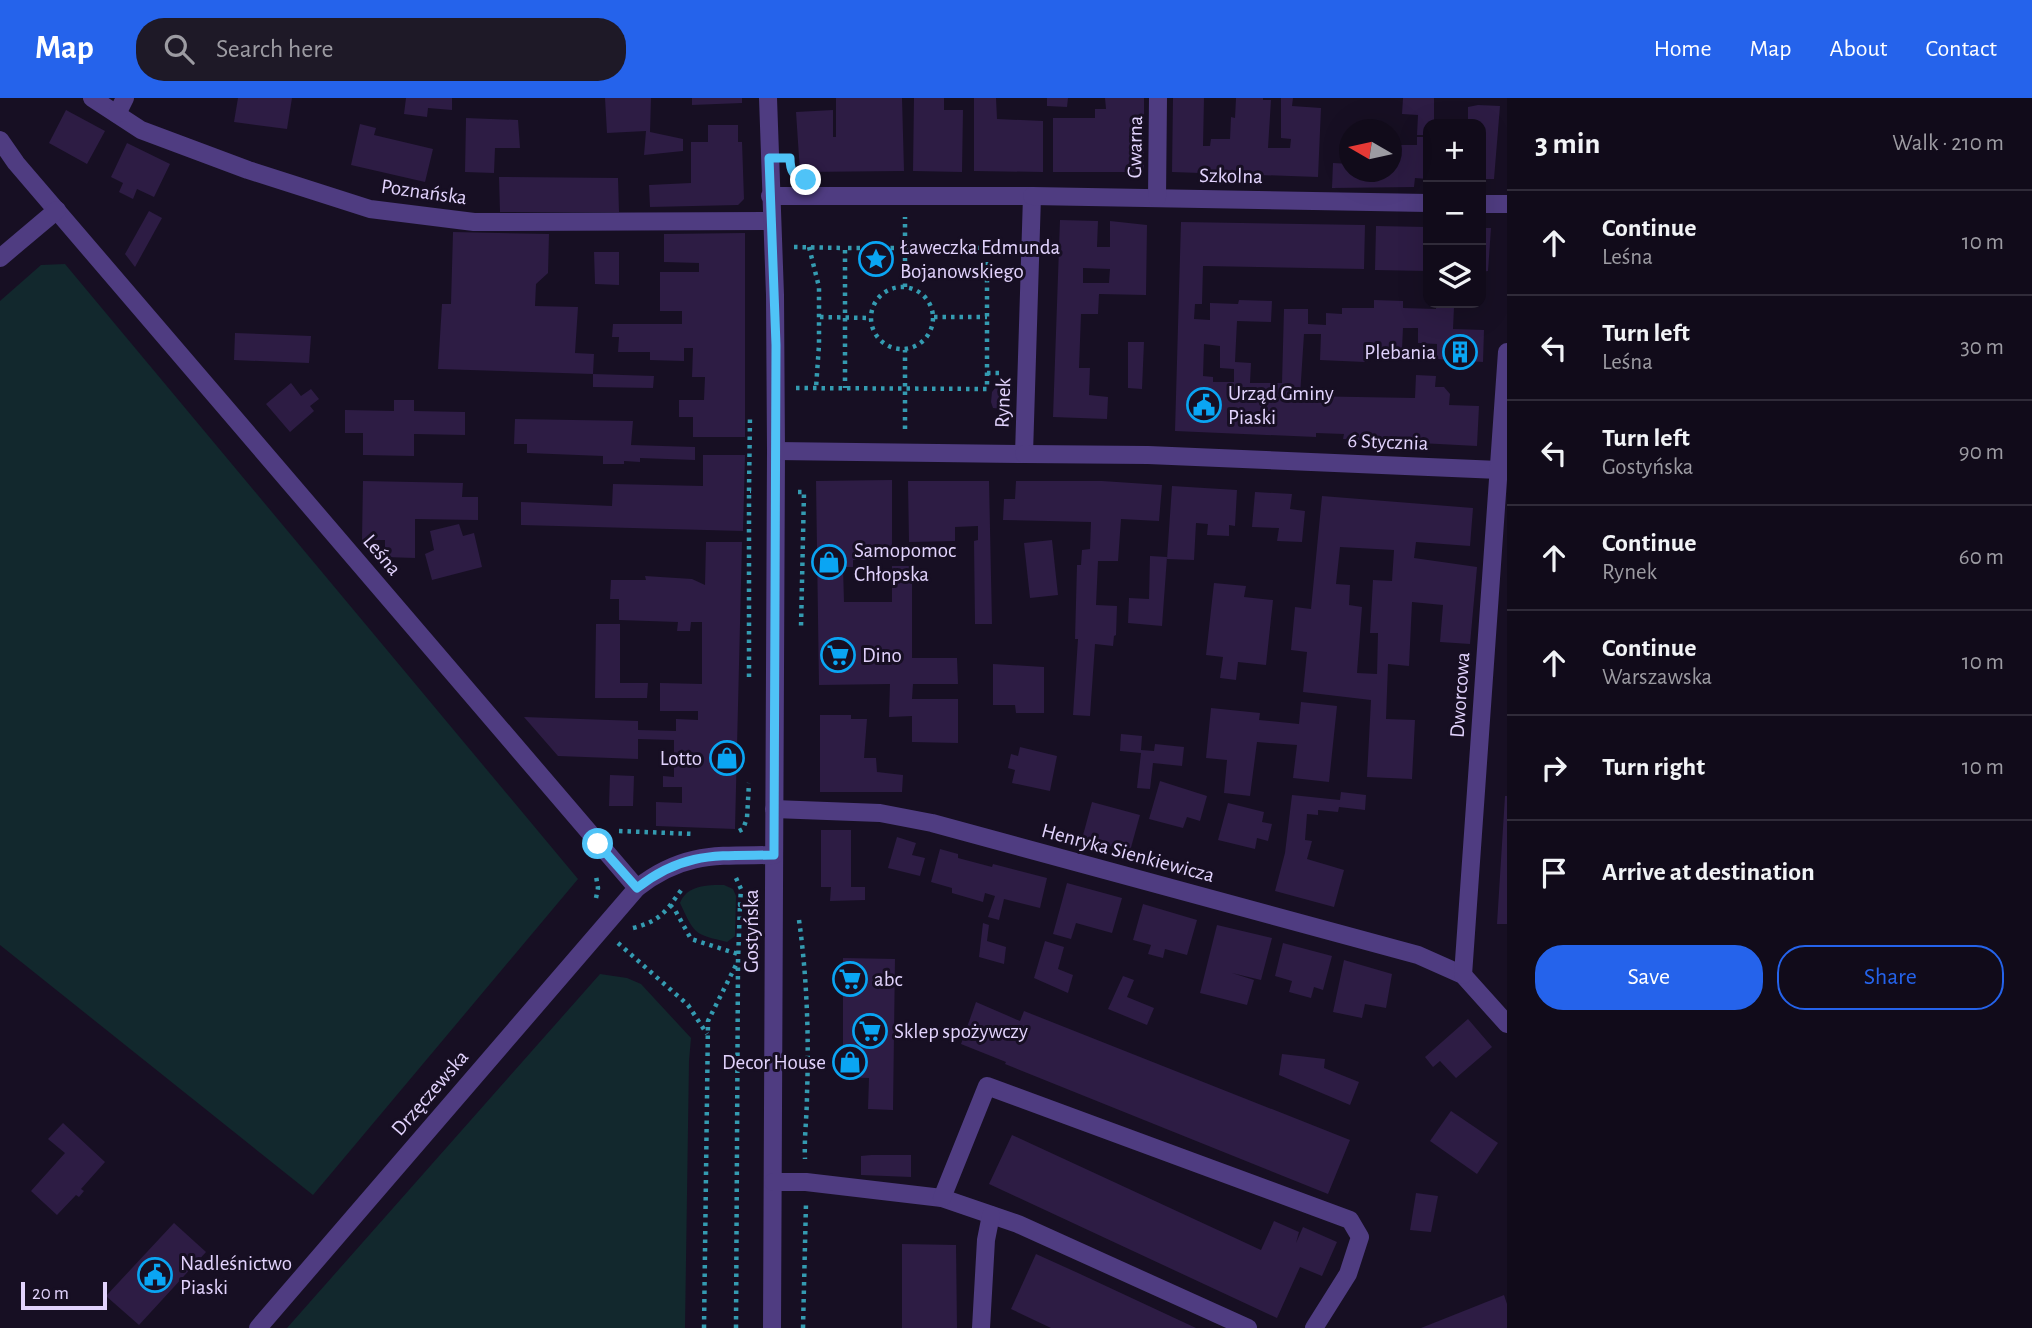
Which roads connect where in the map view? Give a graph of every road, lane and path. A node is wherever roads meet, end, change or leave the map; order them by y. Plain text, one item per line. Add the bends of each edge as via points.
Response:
1 (92, 98) edge
2 (768, 98) edge
3 (1158, 98) edge
4 (121, 106) edge
5 (0, 140) edge
6 (1032, 196) junction
7 (770, 197) junction
8 (905, 198) junction
9 (1157, 198) junction
10 (1423, 203) edge
11 (1486, 204) edge
12 (1507, 204) edge
13 (57, 210) junction
14 (772, 220) junction
15 (773, 247) junction
16 (809, 247) junction
17 (845, 248) junction
18 (905, 248) junction
19 (0, 258) edge
20 (905, 287) junction
21 (820, 317) junction
22 (934, 317) junction
23 (987, 317) junction
24 (845, 318) junction
25 (871, 318) junction
26 (905, 350) junction
27 (1507, 352) edge
28 (776, 387) junction
29 (816, 388) junction
30 (845, 388) junction
31 (905, 388) junction
32 (750, 409) dead end
33 (776, 451) junction
34 (904, 452) junction
35 (1024, 454) junction
36 (1499, 470) junction
37 (749, 491) dead end
38 (749, 772) dead end
39 (774, 809) junction
40 (735, 832) dead end
41 (774, 855) junction
42 (728, 877) dead end
43 (684, 886) dead end
44 (637, 888) junction
45 (670, 905) junction
46 (740, 905) junction
47 (756, 905) dead end
48 (799, 915) dead end
49 (601, 930) junction
50 (617, 943) junction
51 (738, 954) junction
52 (738, 961) junction
53 (1463, 975) junction
54 (1507, 1024) edge
55 (707, 1034) junction
56 (773, 1182) junction
57 (806, 1182) junction
58 (942, 1198) junction
59 (991, 1215) junction
60 (258, 1328) edge
61 (704, 1328) edge
62 (736, 1328) edge
63 (772, 1328) edge
64 (803, 1328) edge
65 (981, 1328) edge
66 (1248, 1328) edge
67 (1314, 1328) edge

1 - 4 street, Poznańska
2 - 7 street
3 - 9 street, Gwarna
4 - 14 street, Poznańska via 141,130 370,209 474,222
5 - 13 street, Leśna
6 - 8 street
6 - 9 street, Szkolna
6 - 35 street, Rynek
7 - 8 street
7 - 14 street
8 - 18 path
9 - 10 street, Szkolna
11 - 12 street
13 - 19 street
13 - 44 street, Leśna
14 - 15 street
15 - 16 path
15 - 28 street
16 - 17 path
16 - 21 path via 819,287
17 - 18 path
17 - 24 path
18 - 20 path
18 - 23 path via 987,248
20 - 22 path via 930,302
20 - 25 path via 881,295
21 - 24 path
21 - 29 path
22 - 23 path
22 - 26 path via 926,339
23 - 31 path via 987,389
24 - 25 path
24 - 30 path
25 - 26 path via 877,337 894,349
26 - 31 path
27 - 36 street, Dworcowa
28 - 29 path
28 - 33 street
29 - 30 path
30 - 31 path
31 - 34 path
32 - 37 path
33 - 34 street, Rynek
33 - 39 street, Gostyńska
34 - 35 street, Rynek
35 - 36 street, 6 Stycznia
36 - 53 street, Dworcowa
38 - 40 path via 747,818 743,829
39 - 41 street, Gostyńska
39 - 53 street, Henryka Sienkiewicza via 880,813 932,823 1418,955
41 - 44 street via 698,857
41 - 56 street, Gostyńska
42 - 46 path via 737,878
43 - 45 path
44 - 49 street, Drzęczewska
45 - 50 path via 662,917 632,928
45 - 51 path via 691,939
46 - 47 path
46 - 51 path
48 - 57 path via 804,960
49 - 50 path
49 - 60 street, Drzęczewska
50 - 55 path via 688,1005
51 - 52 path
52 - 55 path via 708,1021
52 - 62 path
53 - 54 street
55 - 61 path
56 - 57 street
56 - 63 street, Gostyńska
57 - 58 street
57 - 64 path
58 - 59 street
58 - 67 street via 988,1086 1350,1220 1360,1237 1348,1274
59 - 65 street
59 - 66 street

